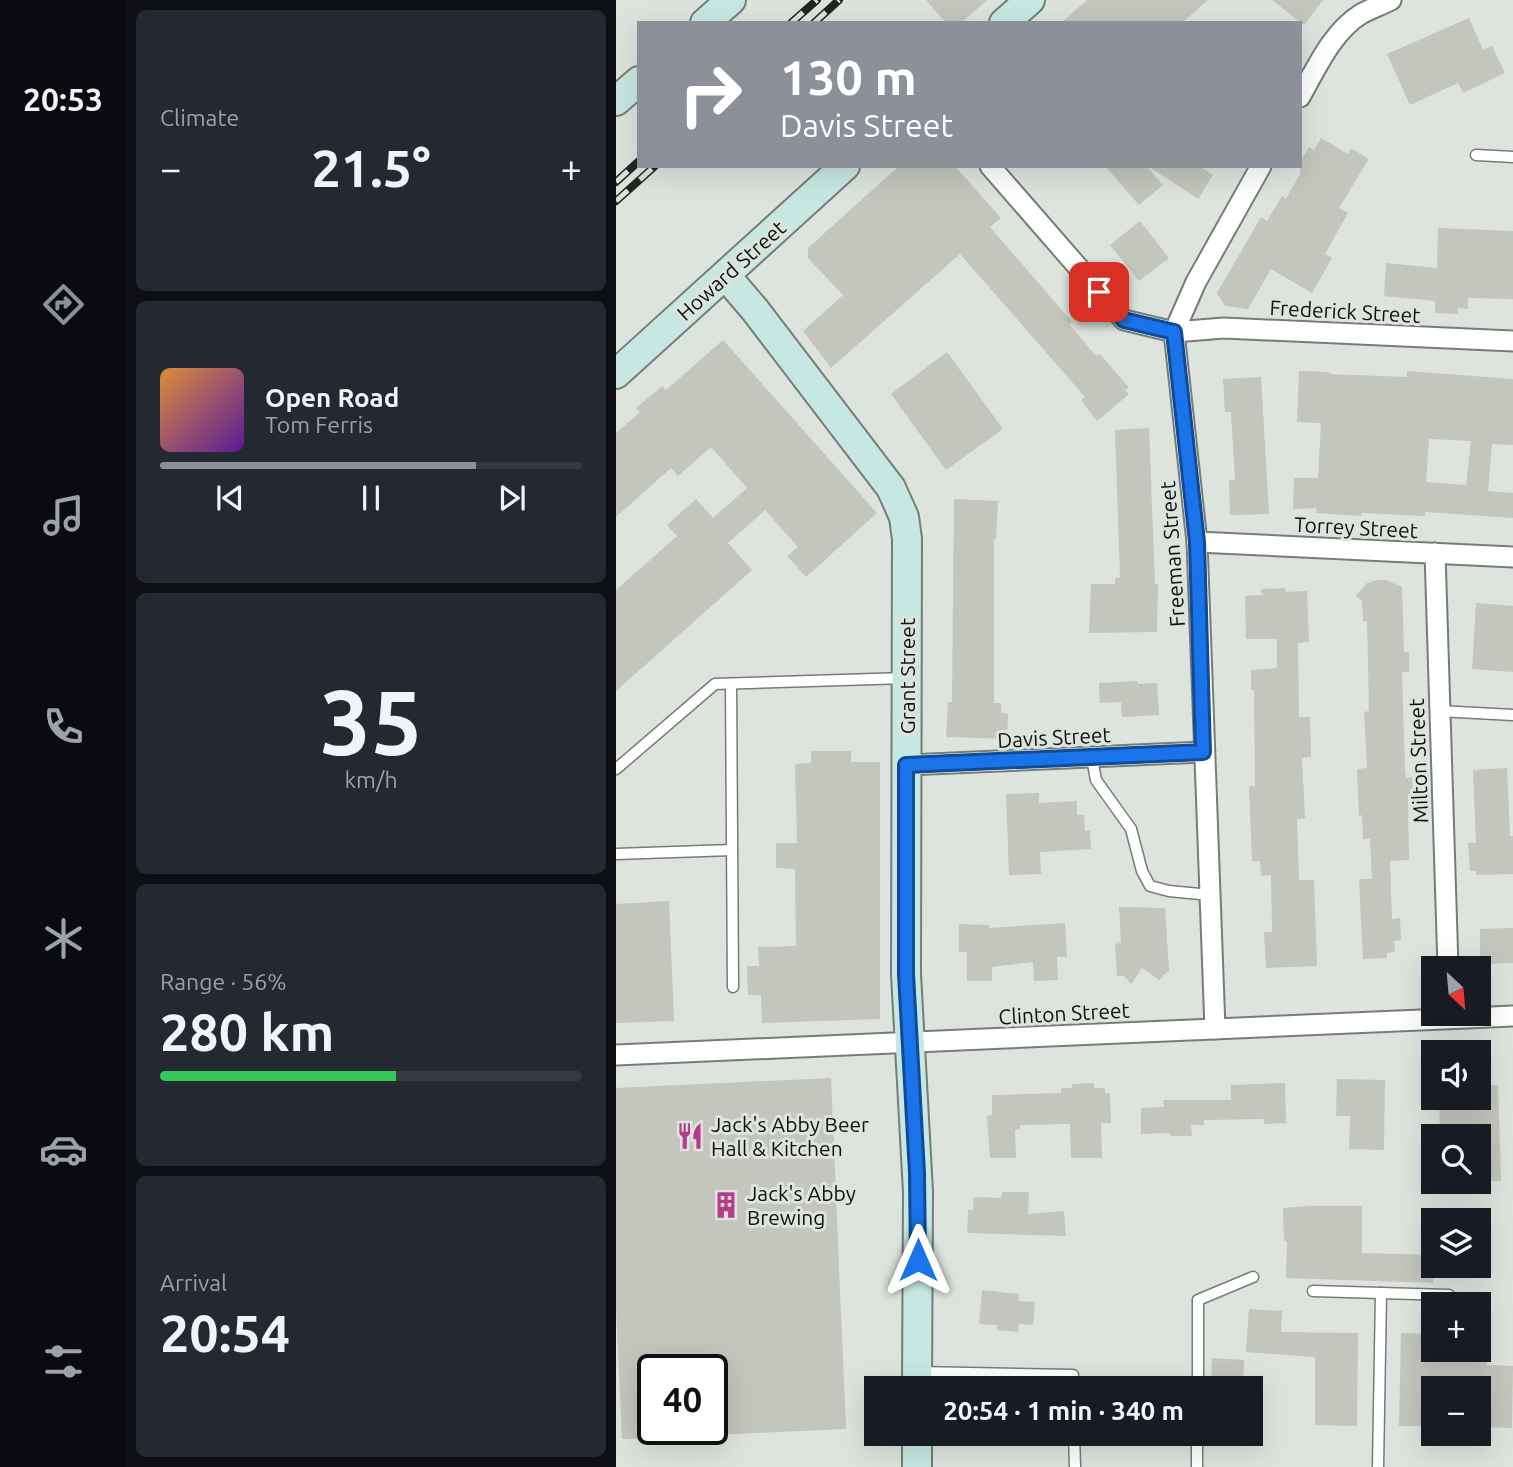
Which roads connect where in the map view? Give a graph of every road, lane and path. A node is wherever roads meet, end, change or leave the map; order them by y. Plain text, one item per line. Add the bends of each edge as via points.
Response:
1 (731, 0) edge
2 (1030, 0) edge
3 (1391, 0) edge
4 (707, 21) edge
5 (1006, 21) edge
6 (637, 84) edge
7 (1302, 93) edge
8 (616, 102) edge
9 (1476, 155) dead end
10 (1513, 157) edge
11 (843, 168) edge
12 (992, 168) edge
13 (1260, 168) edge
14 (726, 276) junction
15 (1174, 332) junction
16 (1513, 341) edge
17 (616, 374) edge
18 (1197, 542) junction
19 (1435, 553) junction
20 (1513, 557) edge
21 (907, 678) junction
22 (730, 684) junction
23 (1439, 711) junction
24 (1513, 715) edge
25 (1203, 752) junction
26 (1092, 758) junction
27 (906, 765) junction
28 (616, 769) edge
29 (732, 850) junction
30 (616, 854) edge
31 (1210, 895) junction
32 (1448, 956) edge
33 (733, 987) dead end
34 (1491, 1016) edge
35 (1513, 1016) edge
36 (1421, 1018) edge
37 (1215, 1029) junction
38 (909, 1042) junction
39 (616, 1055) edge
40 (1253, 1278) dead end
41 (1313, 1291) dead end
42 (1381, 1293) junction
43 (1421, 1295) edge
44 (918, 1376) edge
45 (1042, 1376) edge
46 (1073, 1376) edge
47 (1198, 1376) edge
48 (917, 1446) edge
49 (1075, 1446) edge
50 (1197, 1446) edge
51 (917, 1467) edge
52 (1076, 1467) edge
53 (1197, 1467) edge
54 (1378, 1467) edge

1 - 4 street
2 - 5 street
3 - 7 street via 1359,15 1341,31
6 - 8 street
9 - 10 lane
11 - 14 street, Howard Street
12 - 15 street via 1124,320
13 - 15 street via 1196,282
14 - 17 street, Howard Street
14 - 21 street, Grant Street via 901,506 907,539
15 - 16 street, Frederick Street via 1224,328
15 - 18 street, Freeman Street
18 - 19 street, Torrey Street
18 - 25 street, Freeman Street
19 - 20 street, Torrey Street
19 - 23 street, Milton Street
21 - 22 lane
21 - 27 street, Grant Street
22 - 28 lane via 715,684
22 - 29 lane
23 - 24 lane
23 - 32 street, Milton Street
25 - 26 street, Davis Street
25 - 31 street, Freeman Street
26 - 27 street, Davis Street
26 - 31 lane via 1096,780 1131,829 1150,886
27 - 38 street, Grant Street
29 - 30 lane
29 - 33 lane
31 - 37 street, Freeman Street
34 - 35 street, Clinton Street
36 - 37 street, Clinton Street
37 - 38 street, Clinton Street
38 - 39 street, Clinton Street
38 - 44 street, Grant Street via 918,1192
40 - 47 lane via 1198,1300
41 - 42 lane
42 - 43 lane
42 - 54 lane
45 - 46 lane
48 - 51 street
49 - 52 lane
50 - 53 lane

